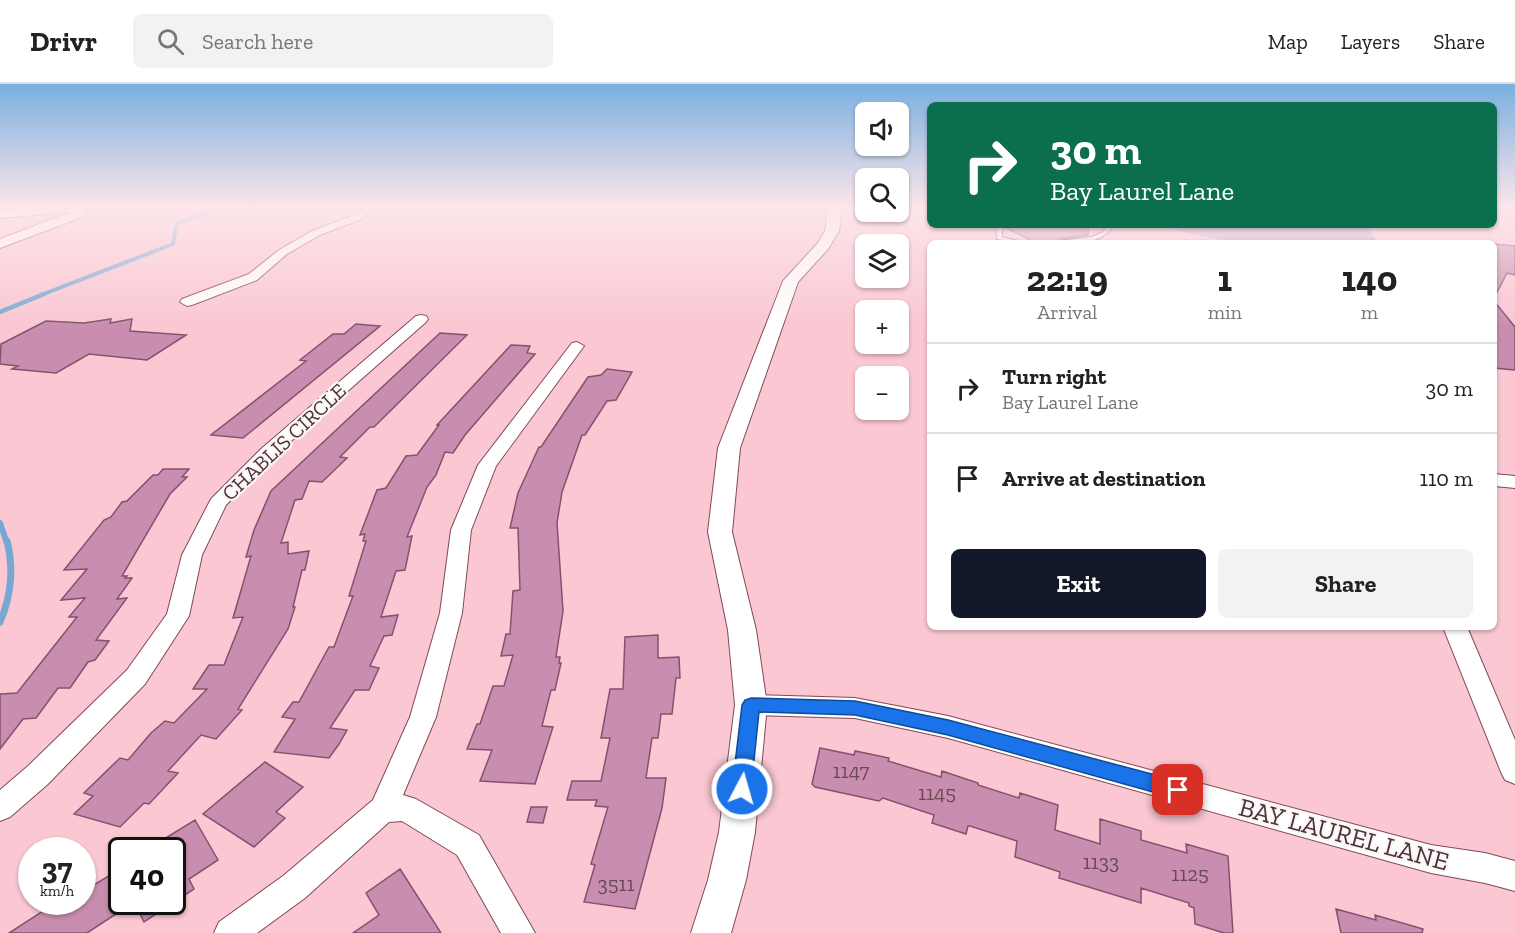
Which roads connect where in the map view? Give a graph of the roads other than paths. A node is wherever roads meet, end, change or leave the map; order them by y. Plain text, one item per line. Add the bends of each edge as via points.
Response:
1 (292, 247) edge
2 (822, 247) edge
3 (187, 302) dead end
4 (421, 319) dead end
5 (577, 346) dead end
6 (1497, 480) edge
7 (1515, 482) edge
8 (1456, 630) edge
9 (751, 705) junction
10 (1515, 772) edge
11 (0, 808) edge
12 (383, 809) junction
13 (1515, 876) edge
14 (230, 933) edge
15 (519, 933) edge
16 (711, 933) edge

1 - 3 street via 253,278
2 - 9 street via 791,281 729,448 720,532 742,630
4 - 11 street, CHABLIS CIRCLE via 267,453 218,503 192,555 178,616 136,677
5 - 12 street via 487,465 461,530 451,613 423,717
6 - 7 street
8 - 10 street
9 - 13 street, BAY LAUREL LANE via 855,708 948,727 1431,859
9 - 16 street via 737,832
12 - 14 street via 294,887
12 - 15 street via 406,808 468,845

